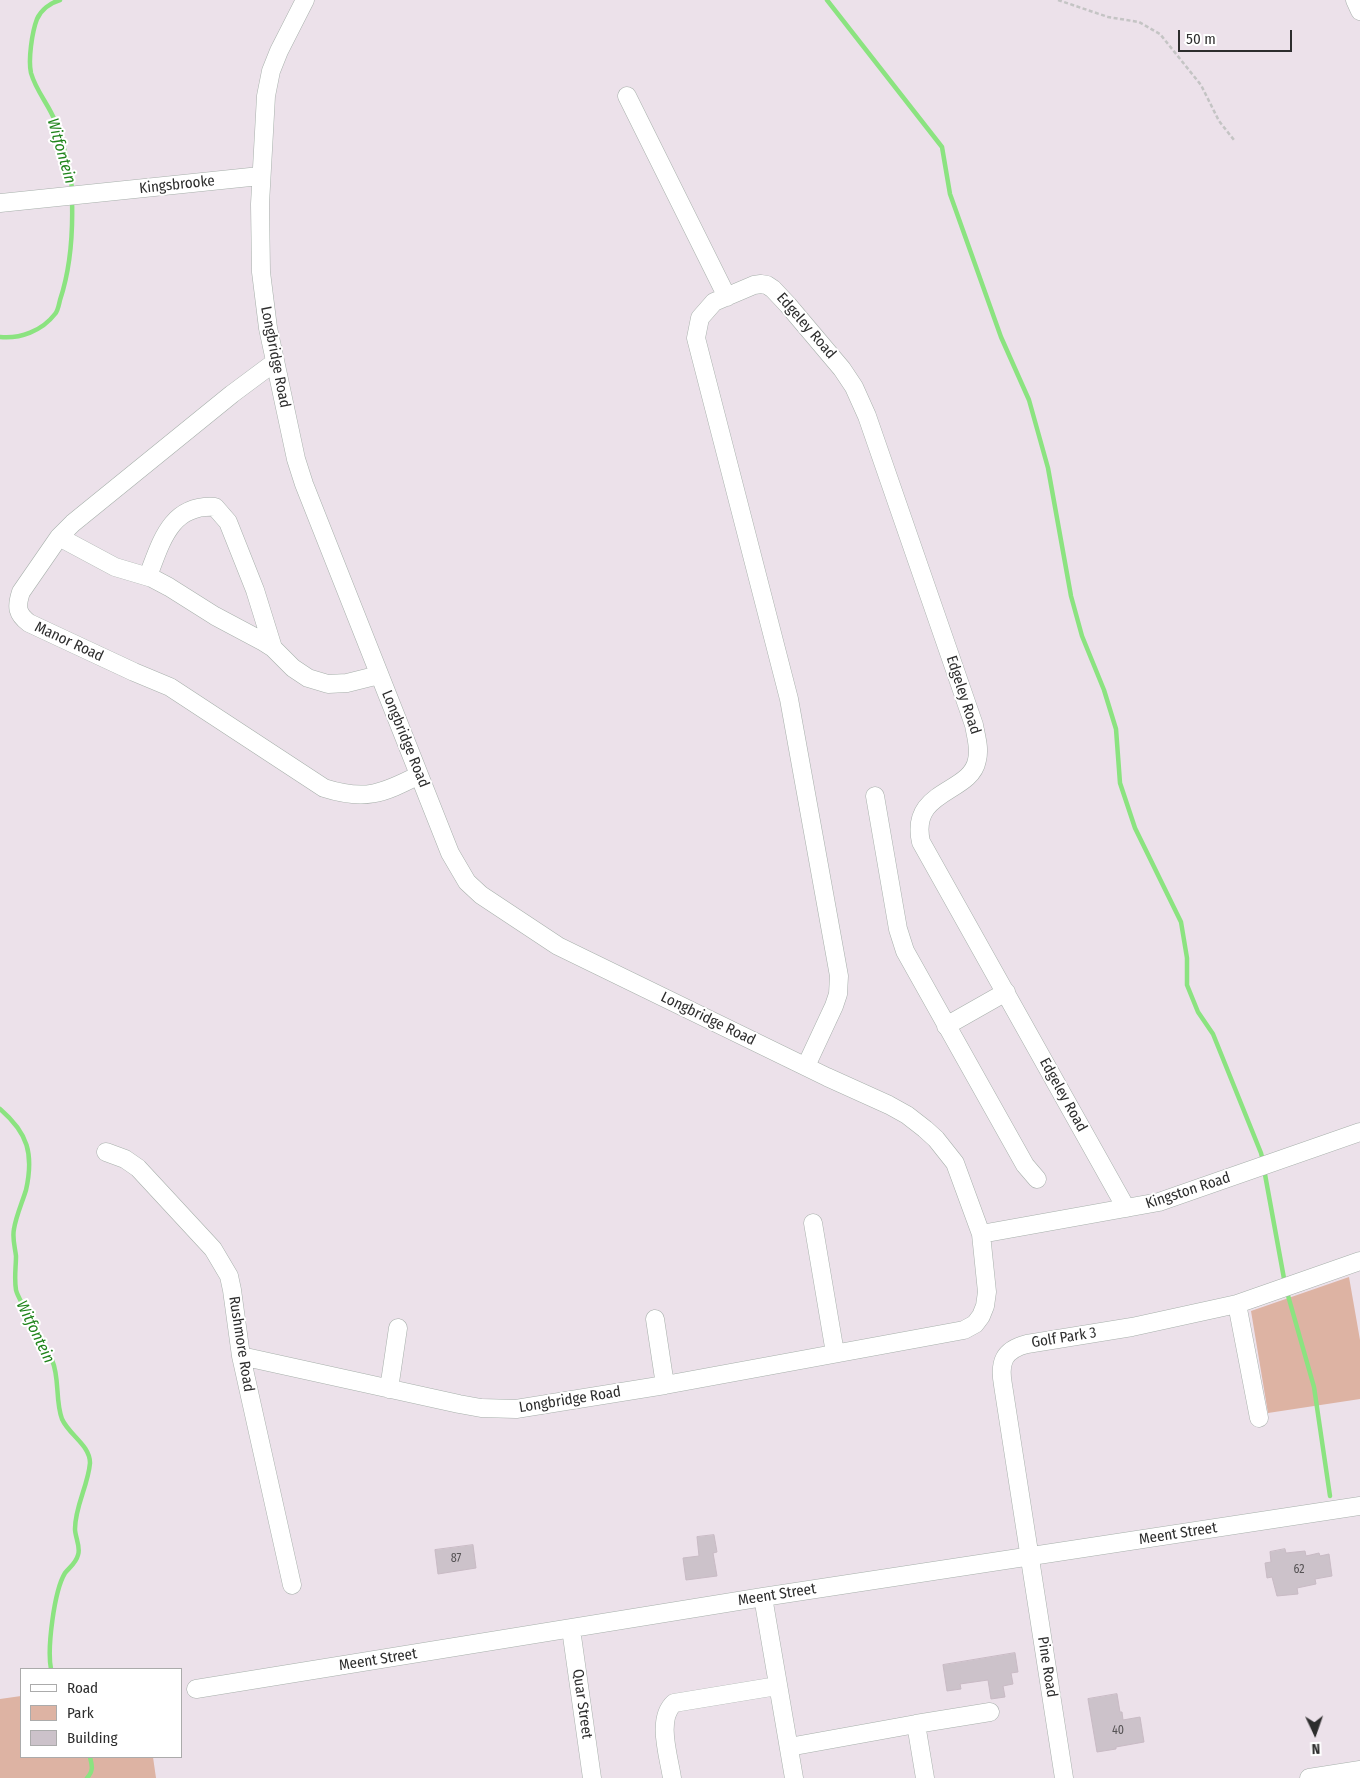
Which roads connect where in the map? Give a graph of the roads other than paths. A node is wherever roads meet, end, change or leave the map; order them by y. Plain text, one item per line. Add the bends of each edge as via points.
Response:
1 (305, 0) edge
2 (1355, 0) edge
3 (1360, 11) edge
4 (626, 96) dead end
5 (260, 176) junction
6 (0, 203) edge
7 (727, 297) junction
8 (275, 362) junction
9 (59, 537) junction
10 (148, 576) junction
11 (273, 648) junction
12 (379, 675) junction
13 (419, 775) junction
14 (875, 796) dead end
15 (1006, 992) junction
16 (946, 1026) junction
17 (806, 1066) junction
18 (1360, 1132) edge
19 (106, 1152) dead end
20 (1037, 1179) dead end
21 (1126, 1208) junction
22 (813, 1223) dead end
23 (981, 1234) junction
24 (1359, 1265) edge
25 (1237, 1304) junction
26 (655, 1319) dead end
27 (398, 1328) dead end
28 (835, 1353) junction
29 (241, 1356) junction
30 (665, 1384) junction
31 (389, 1389) junction
32 (1259, 1418) dead end
33 (1360, 1506) edge
34 (1030, 1557) junction
35 (292, 1585) dead end
36 (763, 1597) junction
37 (570, 1630) junction
38 (777, 1686) junction
39 (196, 1689) dead end
40 (990, 1712) dead end
41 (916, 1724) junction
42 (789, 1747) junction
43 (1360, 1770) edge
44 (592, 1778) edge
45 (672, 1778) edge
46 (794, 1778) edge
47 (925, 1778) edge
48 (1064, 1778) edge
49 (1310, 1778) edge

1 - 5 street, Longbridge Road via 271,71
2 - 3 street
4 - 7 street
5 - 6 street, Kingsbrooke
5 - 8 street, Longbridge Road via 261,272
7 - 15 street, Edgeley Road via 761,284 773,289 842,369 867,416 974,725 978,747 977,762 968,777 945,791 924,810 920,822 921,842
7 - 17 street, Edgeley Road via 714,302 700,318 696,338 790,699 839,976 834,1006
8 - 9 street, Manor Road via 107,493
8 - 12 street, Longbridge Road via 304,484
9 - 10 street via 115,567
9 - 13 street, Manor Road via 17,602 22,618 29,624 170,687 324,788 344,794 372,794
10 - 11 street
10 - 11 street via 171,525 182,514 202,506 214,508 228,522 255,590
11 - 12 street via 308,678 328,684
12 - 13 street, Longbridge Road
13 - 17 street, Longbridge Road via 450,853 467,882 481,895 558,946
14 - 16 street via 904,951
15 - 16 street
15 - 21 street, Edgeley Road
16 - 20 street via 1025,1165
17 - 23 street, Longbridge Road via 907,1115 936,1139 955,1163
18 - 21 street, Kingston Road via 1158,1202
19 - 29 street, Rushmore Road via 138,1168 223,1264 232,1290
21 - 23 street, Kingston Road
22 - 28 street
23 - 28 street, Longbridge Road via 987,1292 985,1306 975,1324 947,1334
24 - 25 street, Golf Park 3
25 - 32 street
25 - 34 street, Golf Park 3 via 1132,1327 1027,1344 1005,1357 1001,1372
26 - 30 street
27 - 31 street
28 - 30 street, Longbridge Road
29 - 31 street, Longbridge Road
29 - 35 street, Rushmore Road
30 - 31 street, Longbridge Road via 516,1409 459,1404
33 - 34 street, Meent Street
34 - 36 street, Meent Street
34 - 48 street, Pine Road
36 - 37 street, Meent Street
36 - 38 street
37 - 39 street, Meent Street
37 - 44 street, Quar Street
38 - 42 street
38 - 45 street via 674,1704 668,1708 664,1720
40 - 41 street
41 - 42 street
41 - 47 street
42 - 46 street
43 - 49 street

